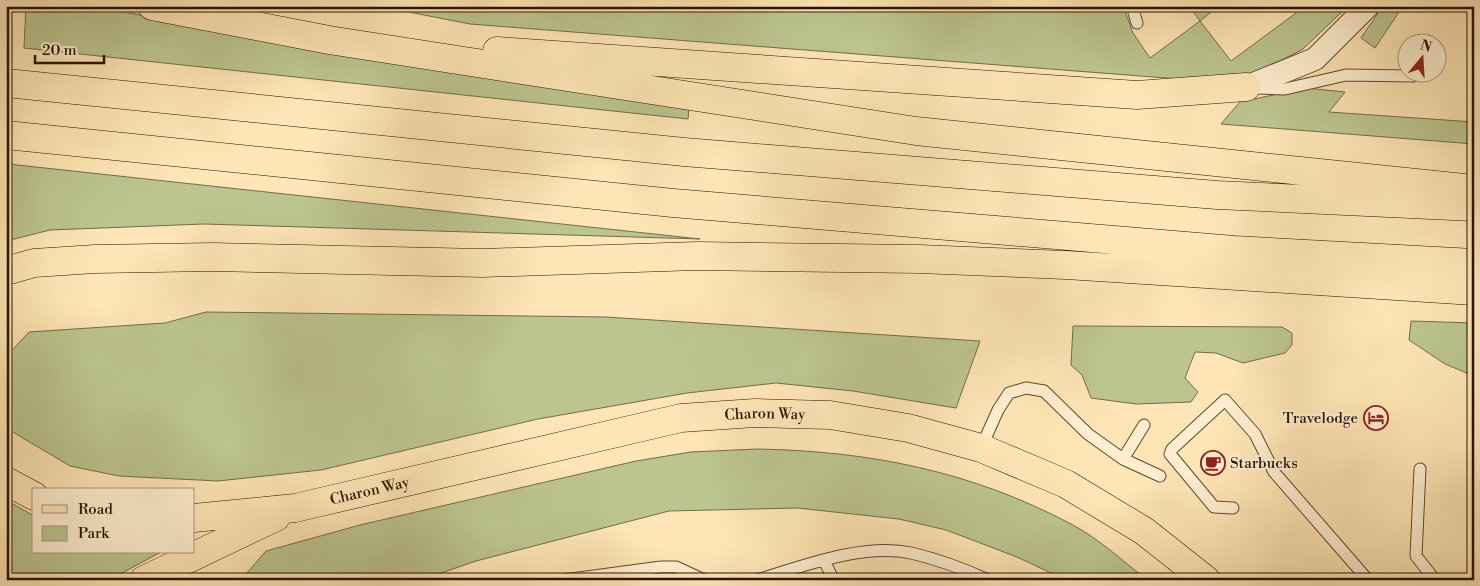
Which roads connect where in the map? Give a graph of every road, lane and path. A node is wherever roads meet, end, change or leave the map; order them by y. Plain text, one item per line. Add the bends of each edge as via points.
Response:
1 (152, 6) edge
2 (1132, 6) edge
3 (1368, 6) edge
4 (1137, 23) dead end
5 (329, 40) junction
6 (1398, 76) edge
7 (6, 83) edge
8 (1246, 87) junction
9 (6, 135) edge
10 (1474, 189) edge
11 (1474, 207) edge
12 (1474, 263) edge
13 (6, 271) edge
14 (1474, 291) edge
15 (1144, 425) dead end
16 (981, 448) junction
17 (1123, 459) junction
18 (1420, 469) dead end
19 (1160, 476) dead end
20 (6, 481) edge
21 (32, 495) edge
22 (295, 508) junction
23 (1233, 508) dead end
24 (195, 518) edge
25 (824, 560) junction
26 (832, 577) dead end
27 (984, 579) edge
28 (144, 580) edge
29 (568, 580) edge
30 (704, 580) edge
31 (756, 580) edge
32 (1206, 580) edge
33 (1368, 580) edge
34 (1435, 580) edge

1 - 5 main road
2 - 4 lane
3 - 8 street via 1316,59
5 - 8 main road via 1137,95
5 - 10 main road via 916,131
6 - 8 lane via 1346,75 1286,89
7 - 11 main road via 684,152 1217,196
9 - 12 main road via 692,205 1234,250
13 - 14 main road via 42,262 94,258 213,257 483,263 737,257 1066,265
15 - 17 lane
16 - 17 lane via 1009,393 1026,388 1044,391 1088,434
16 - 22 main road, Charon Way via 908,428 830,415 755,413 681,418
16 - 32 main road, Charon Way via 1066,484 1144,531
17 - 19 lane
18 - 34 lane via 1416,556
20 - 21 main road
22 - 24 main road, Charon Way
22 - 28 main road, Charon Way
23 - 33 lane via 1214,507 1170,454 1225,400 1254,434 1274,472
25 - 26 lane
25 - 27 lane via 843,554 896,551 931,559
25 - 31 lane
29 - 30 lane via 676,567

